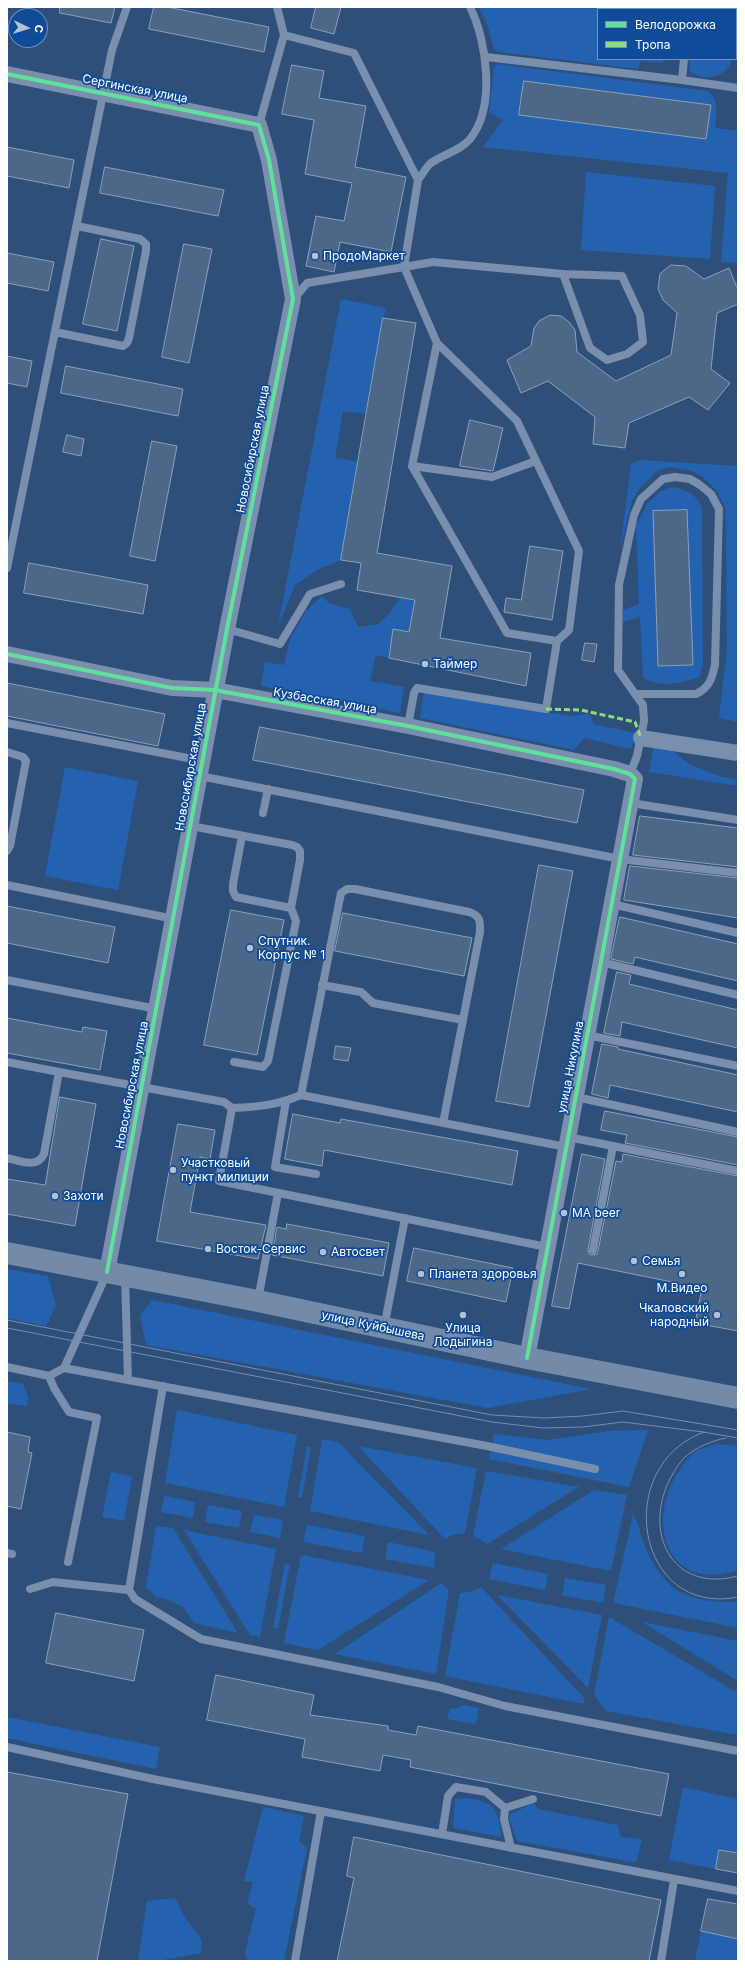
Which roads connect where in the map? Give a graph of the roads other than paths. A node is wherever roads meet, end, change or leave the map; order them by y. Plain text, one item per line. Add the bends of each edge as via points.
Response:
1 (127, 7) edge
2 (277, 7) edge
3 (470, 7) edge
4 (284, 34) junction
5 (486, 57) junction
6 (684, 60) edge
7 (7, 74) edge
8 (682, 80) junction
9 (738, 88) edge
10 (104, 93) junction
11 (259, 125) junction
12 (418, 180) junction
13 (77, 226) junction
14 (404, 268) junction
15 (563, 274) junction
16 (293, 299) junction
17 (55, 332) junction
18 (437, 343) junction
19 (536, 461) junction
20 (412, 466) junction
21 (7, 568) edge
22 (341, 584) dead end
23 (227, 629) junction
24 (557, 641) junction
25 (7, 654) edge
26 (215, 690) junction
27 (635, 694) junction
28 (7, 723) edge
29 (408, 726) junction
30 (641, 738) junction
31 (7, 752) edge
32 (738, 753) edge
33 (201, 768) junction
34 (633, 776) junction
35 (268, 789) junction
36 (631, 803) junction
37 (263, 813) dead end
38 (738, 820) edge
39 (191, 826) junction
40 (242, 836) junction
41 (7, 851) edge
42 (620, 859) junction
43 (738, 873) edge
44 (7, 885) edge
45 (612, 904) junction
46 (291, 908) junction
47 (174, 919) junction
48 (738, 933) edge
49 (601, 962) junction
50 (7, 980) edge
51 (322, 985) junction
52 (738, 995) edge
53 (157, 1009) junction
54 (463, 1020) junction
55 (587, 1035) junction
56 (7, 1062) edge
57 (234, 1062) dead end
58 (738, 1066) edge
59 (59, 1072) junction
60 (142, 1087) junction
61 (301, 1095) junction
62 (576, 1097) junction
63 (286, 1101) junction
64 (232, 1108) junction
65 (443, 1123) junction
66 (738, 1132) edge
67 (567, 1142) junction
68 (613, 1146) junction
69 (7, 1158) edge
70 (738, 1171) edge
71 (316, 1174) dead end
72 (278, 1193) junction
73 (405, 1218) junction
74 (547, 1247) junction
75 (593, 1250) dead end
76 (7, 1254) edge
77 (116, 1274) junction
78 (258, 1301) junction
79 (384, 1328) junction
80 (527, 1358) junction
81 (7, 1367) edge
82 (64, 1368) junction
83 (49, 1376) junction
84 (128, 1380) junction
85 (164, 1386) junction
86 (738, 1398) edge
87 (595, 1469) dead end
88 (68, 1562) dead end
89 (30, 1589) dead end
90 (129, 1590) junction
91 (7, 1747) edge
92 (738, 1751) edge
93 (533, 1799) dead end
94 (505, 1808) junction
95 (321, 1811) junction
96 (442, 1834) junction
97 (511, 1848) junction
98 (674, 1880) junction
99 (738, 1891) edge
100 (295, 1961) edge
101 (661, 1961) edge

1 - 10 lane via 112,50
2 - 4 lane
3 - 5 lane
4 - 11 lane
4 - 12 lane via 354,53
5 - 8 lane
5 - 12 lane via 480,121 470,139 431,164
6 - 8 lane
7 - 10 street, Сергинская улица
8 - 9 lane
10 - 11 street, Сергинская улица
10 - 13 lane
11 - 16 street, Новосибирская улица via 269,160
12 - 14 lane
13 - 17 lane
13 - 17 lane via 140,239 146,244 129,338 123,346
14 - 15 lane via 433,262
14 - 16 lane via 307,283
14 - 18 lane
15 - 15 lane via 590,348 607,360 627,354 643,342 640,315 622,276
16 - 23 street, Новосибирская улица
17 - 21 lane
18 - 19 lane via 517,421
18 - 20 lane
19 - 20 lane via 492,477
19 - 24 lane via 578,551 569,630
20 - 24 lane via 507,633
22 - 23 lane via 310,594 280,644
23 - 26 street, Новосибирская улица
24 - 29 lane via 546,709 417,688
25 - 26 street, Кузбасская улица via 172,688
26 - 29 street, Кузбасская улица
26 - 33 street, Новосибирская улица
27 - 27 lane via 696,694 704,690 712,678 715,665 719,509 711,494 690,479 663,479 641,499 634,515 619,585 618,670
27 - 30 lane via 643,705
28 - 33 lane
29 - 34 street, Кузбасская улица
30 - 32 street
30 - 34 lane
31 - 41 lane via 23,757 26,761
33 - 35 lane
33 - 39 street, Новосибирская улица
34 - 36 street, улица Никулина
35 - 37 lane
35 - 42 lane
36 - 38 lane
36 - 42 street, улица Никулина
39 - 40 lane
39 - 47 street, Новосибирская улица
40 - 46 lane via 233,884 236,897
40 - 46 lane via 298,847 300,860
42 - 43 lane
42 - 45 street, улица Никулина
44 - 47 lane
45 - 48 lane
45 - 49 street, улица Никулина
46 - 57 lane via 296,921 268,1062 263,1067
47 - 53 street, Новосибирская улица
49 - 52 lane
49 - 55 street, улица Никулина
50 - 53 lane
51 - 54 lane via 361,992 373,1002
51 - 54 lane via 338,902 341,894 347,889 469,912 476,914 480,920 480,932
51 - 61 lane
53 - 60 street, Новосибирская улица
54 - 65 lane
55 - 58 lane
55 - 62 street, улица Никулина
56 - 59 lane
59 - 60 lane
59 - 69 lane via 41,1161 30,1163
60 - 64 lane via 224,1102
60 - 77 street, Новосибирская улица
61 - 63 lane
61 - 65 lane
62 - 66 lane
62 - 67 street, улица Никулина
63 - 64 lane via 265,1107
63 - 71 lane via 275,1167
64 - 72 lane via 219,1181
65 - 67 lane
67 - 68 lane
67 - 74 street, улица Никулина
68 - 70 lane
68 - 75 lane
72 - 73 lane
72 - 78 lane
73 - 74 lane
73 - 79 lane
74 - 80 street, улица Никулина
76 - 77 main road, улица Куйбышева
77 - 78 main road, улица Куйбышева
77 - 82 lane, Новосибирская улица
77 - 84 lane
78 - 79 main road, улица Куйбышева
79 - 80 main road, улица Куйбышева
80 - 86 main road, улица Куйбышева
81 - 83 lane
82 - 83 lane
82 - 84 lane
83 - 88 lane via 69,1412 97,1418
84 - 85 lane
85 - 87 lane
85 - 90 lane
89 - 90 lane via 54,1582
90 - 92 lane via 135,1599 201,1639 438,1687 505,1706
91 - 95 lane via 153,1779
93 - 94 lane
94 - 96 lane via 486,1792 456,1787 448,1796
94 - 97 lane via 504,1818
95 - 96 lane
95 - 100 lane
96 - 97 lane
97 - 98 lane
98 - 99 lane
98 - 101 lane

